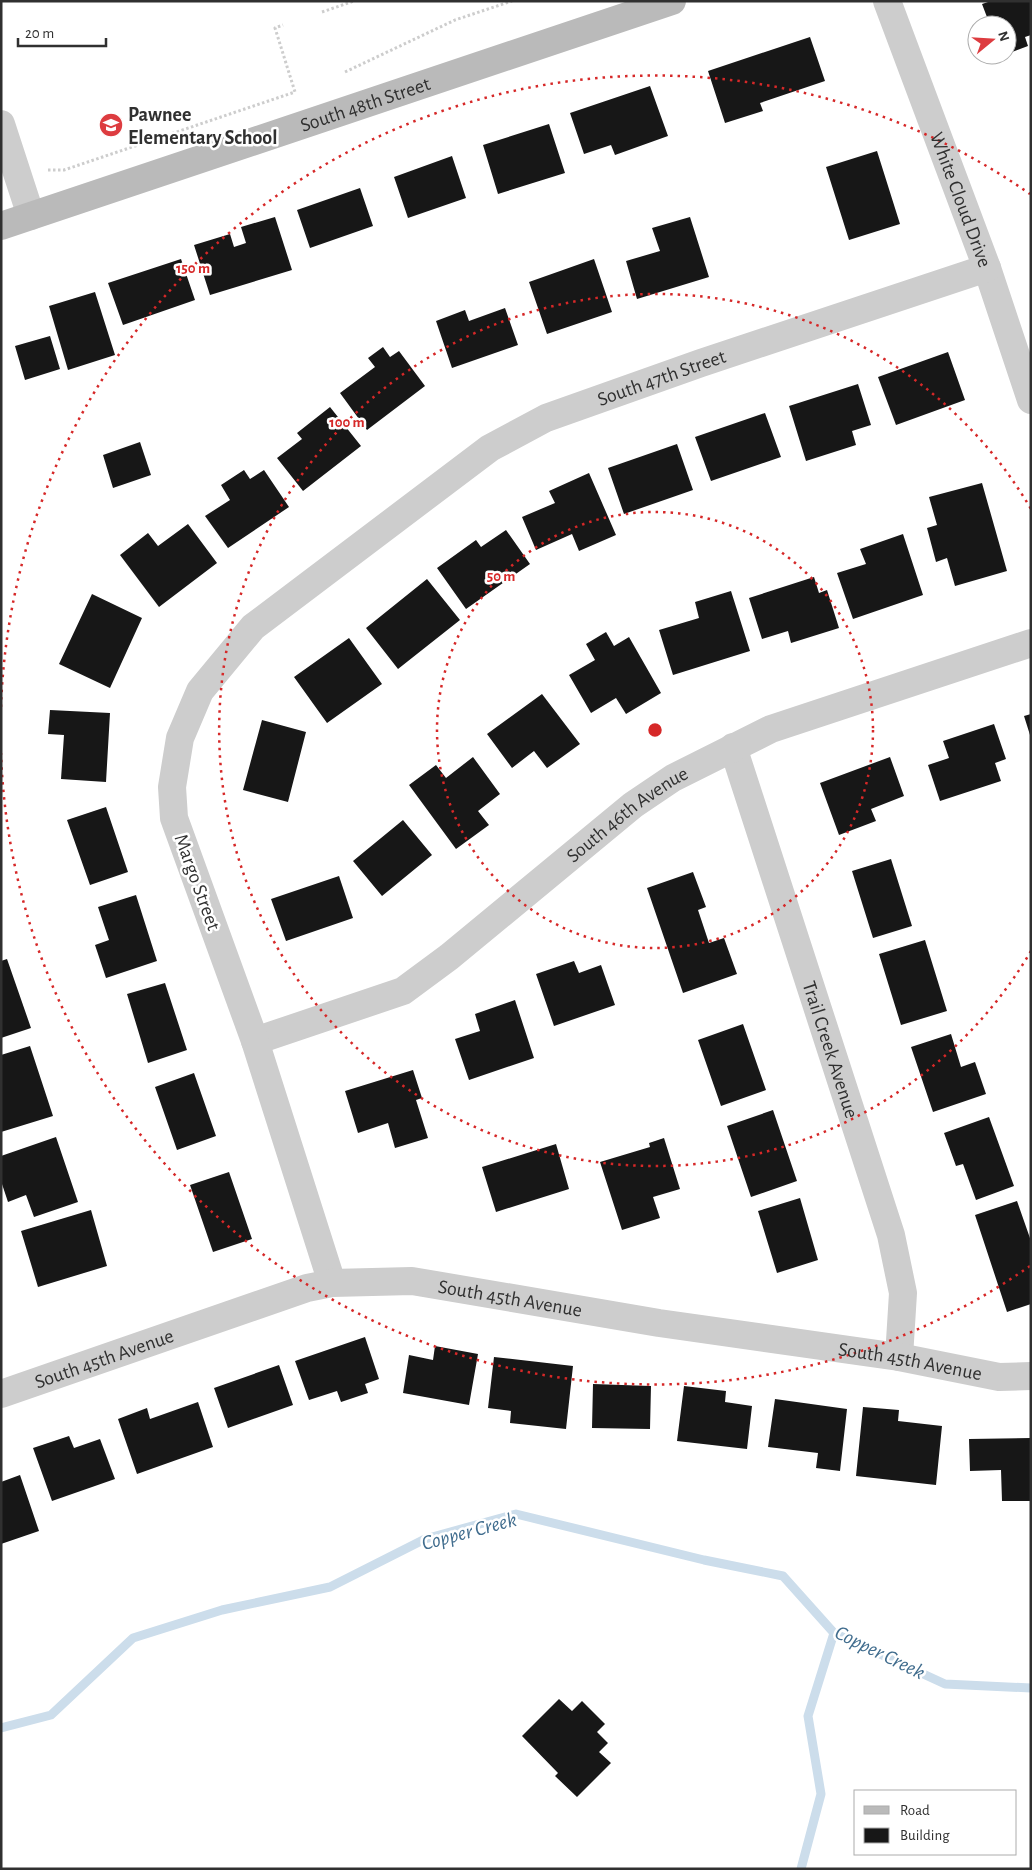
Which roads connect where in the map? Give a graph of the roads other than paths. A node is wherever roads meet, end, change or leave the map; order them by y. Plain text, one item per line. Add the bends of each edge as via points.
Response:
1 (672, 1) edge
2 (887, 1) edge
3 (1, 124) edge
4 (31, 216) junction
5 (1, 226) edge
6 (987, 268) junction
7 (1031, 400) edge
8 (364, 543) joint
9 (1031, 643) edge
10 (732, 747) junction
11 (255, 1041) junction
12 (332, 1283) junction
13 (899, 1357) junction
14 (1031, 1376) edge
15 (2, 1392) edge

1 - 4 street, South 48th Street
2 - 6 street, White Cloud Drive
3 - 4 street
4 - 5 street, South 48th Street
6 - 7 street, White Cloud Drive
6 - 8 street, South 47th Street via 546,418 490,448
8 - 11 street, Margo Street via 253,627 200,691 180,738 172,787 174,818
9 - 10 street, South 46th Avenue via 770,729
10 - 11 street, South 46th Avenue via 673,778 633,805 403,991
10 - 13 street, Trail Creek Avenue via 890,1235 903,1293
11 - 12 street, Margo Street
12 - 13 street, South 45th Avenue via 412,1281 659,1323
12 - 15 street, South 45th Avenue via 307,1288
13 - 14 street, South 45th Avenue via 999,1377

